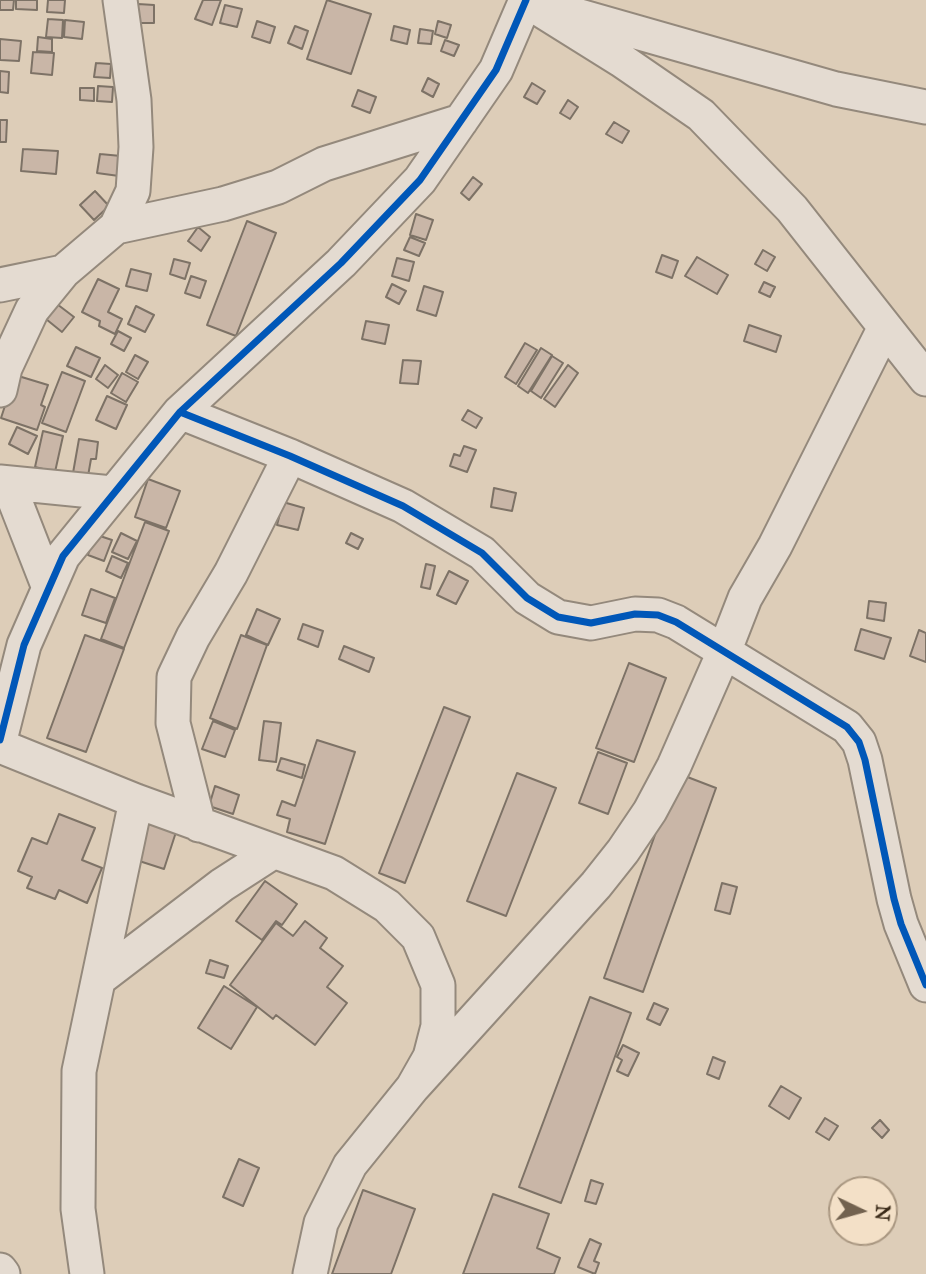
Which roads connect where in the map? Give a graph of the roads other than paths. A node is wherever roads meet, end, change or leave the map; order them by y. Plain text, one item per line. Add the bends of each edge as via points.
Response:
1 (120, 0) edge
2 (526, 0) edge
3 (926, 107) edge
4 (461, 121) junction
5 (116, 227) junction
6 (63, 272) junction
7 (0, 285) edge
8 (885, 327) junction
9 (926, 379) edge
10 (0, 390) edge
11 (180, 412) junction
12 (290, 456) junction
13 (4, 483) edge
14 (113, 493) junction
15 (49, 588) junction
16 (724, 652) junction
17 (0, 740) edge
18 (0, 746) edge
19 (136, 802) junction
20 (200, 825) junction
21 (273, 852) junction
22 (99, 979) junction
23 (926, 985) edge
24 (414, 1087) junction
25 (87, 1274) edge
26 (310, 1274) edge

1 - 5 street via 136,147 133,191
2 - 3 street via 836,89
2 - 4 street via 496,70
2 - 8 street via 701,116 792,209
4 - 5 street via 324,164 278,187 223,204
4 - 11 street via 421,180 341,263
5 - 6 street
6 - 7 street
6 - 10 street via 32,310 5,368
8 - 9 street
8 - 16 street via 746,598
11 - 12 street
11 - 14 street
12 - 16 street via 403,506 482,553 527,598 558,617 591,623 635,614 659,615
12 - 20 street via 174,677 173,723
13 - 14 street
13 - 15 street
14 - 15 street via 63,556
15 - 17 street via 24,645
16 - 23 street via 847,727 859,742 894,899
16 - 24 street via 674,766 623,851
18 - 19 street
19 - 20 street
19 - 22 street
20 - 21 street
21 - 22 street
21 - 24 street via 334,873 387,906 418,937 438,985 438,1026 430,1057
22 - 25 street via 79,1071 78,1209
24 - 26 street via 350,1166 321,1223

